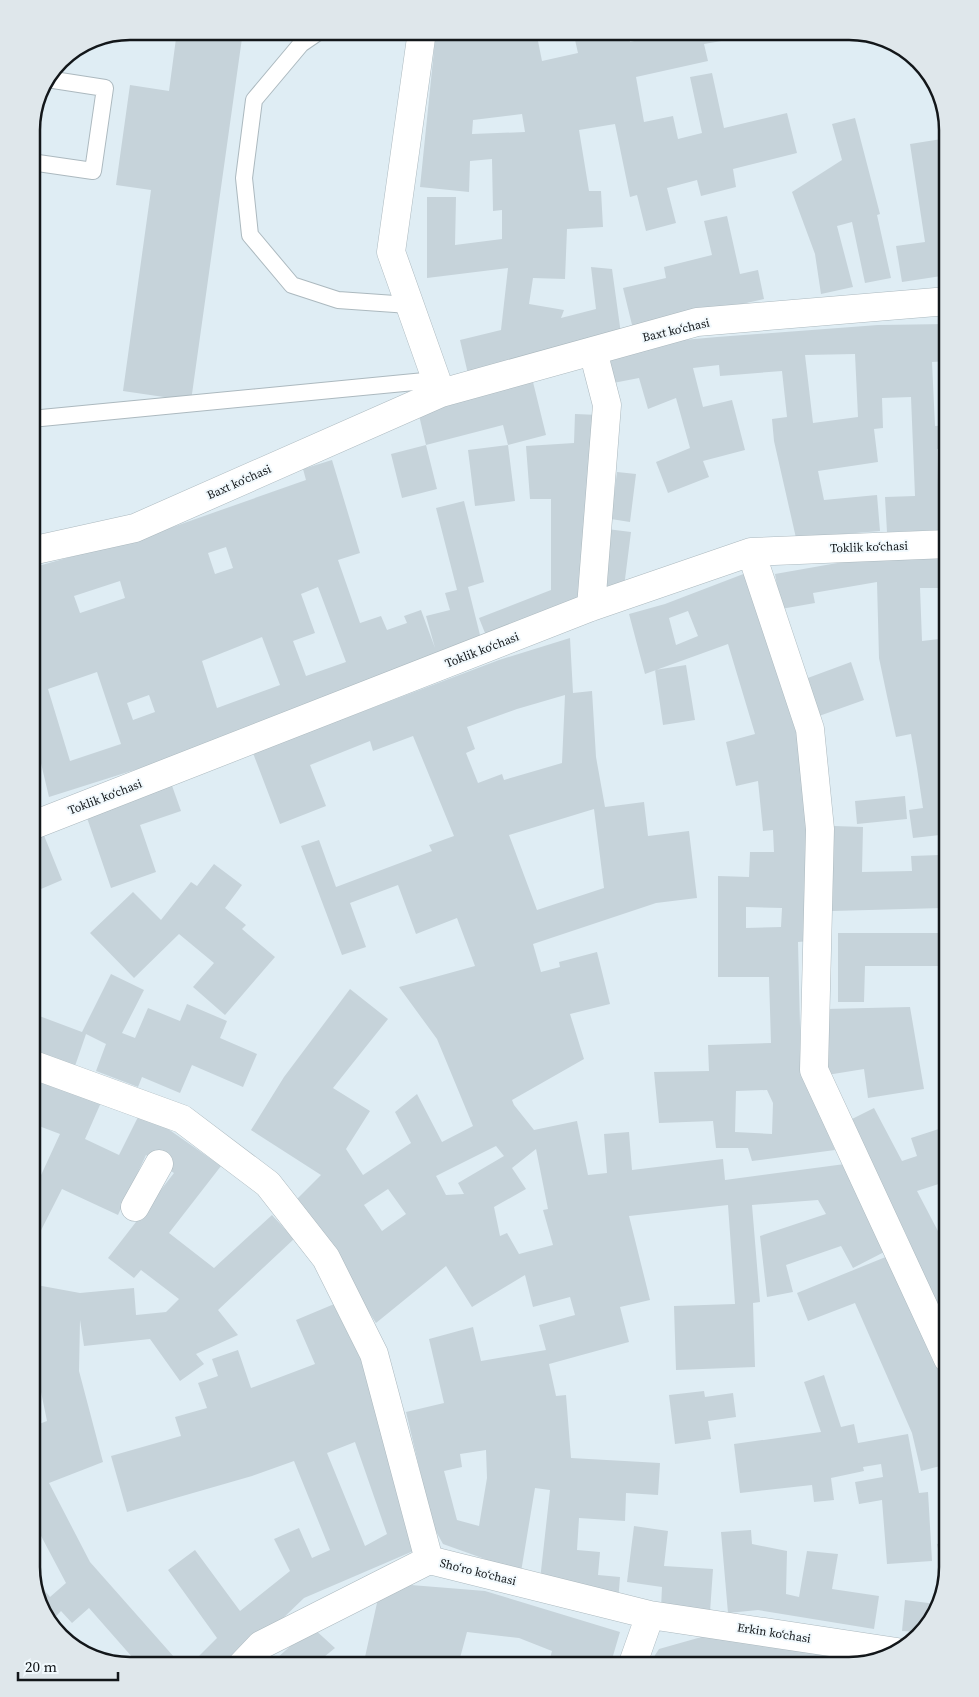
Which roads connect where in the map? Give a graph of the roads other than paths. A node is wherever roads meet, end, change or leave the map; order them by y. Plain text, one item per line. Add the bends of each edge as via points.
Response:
1 (307, 40) edge
2 (421, 40) edge
3 (55, 80) edge
4 (40, 163) edge
5 (939, 302) edge
6 (409, 305) junction
7 (593, 351) junction
8 (438, 386) junction
9 (40, 418) edge
10 (939, 544) edge
11 (40, 549) edge
12 (751, 552) junction
13 (591, 607) junction
14 (40, 822) edge
15 (40, 1068) edge
16 (159, 1164) dead end
17 (135, 1207) dead end
18 (939, 1341) edge
19 (429, 1560) junction
20 (650, 1615) junction
21 (884, 1650) edge
22 (250, 1657) edge
23 (635, 1657) edge

1 - 6 lane via 254,100 244,178 250,235 292,285 338,300
2 - 6 street via 391,252
3 - 4 lane via 105,88 93,171
5 - 7 street, Baxt koʻchasi via 697,322
6 - 8 street
7 - 8 street, Baxt koʻchasi
7 - 13 street via 606,405
8 - 9 lane
8 - 11 street, Baxt koʻchasi via 135,528
10 - 12 street, Toklik koʻchasi
12 - 13 street, Toklik koʻchasi
12 - 18 street via 810,728 820,829 814,1070
13 - 14 street, Toklik koʻchasi
15 - 19 street via 179,1126 268,1184 326,1258 374,1354
16 - 17 street
19 - 20 street, Shoʻro koʻchasi
19 - 22 street, Shoʻro koʻchasi via 261,1645
20 - 21 street, Erkin koʻchasi
20 - 23 street

